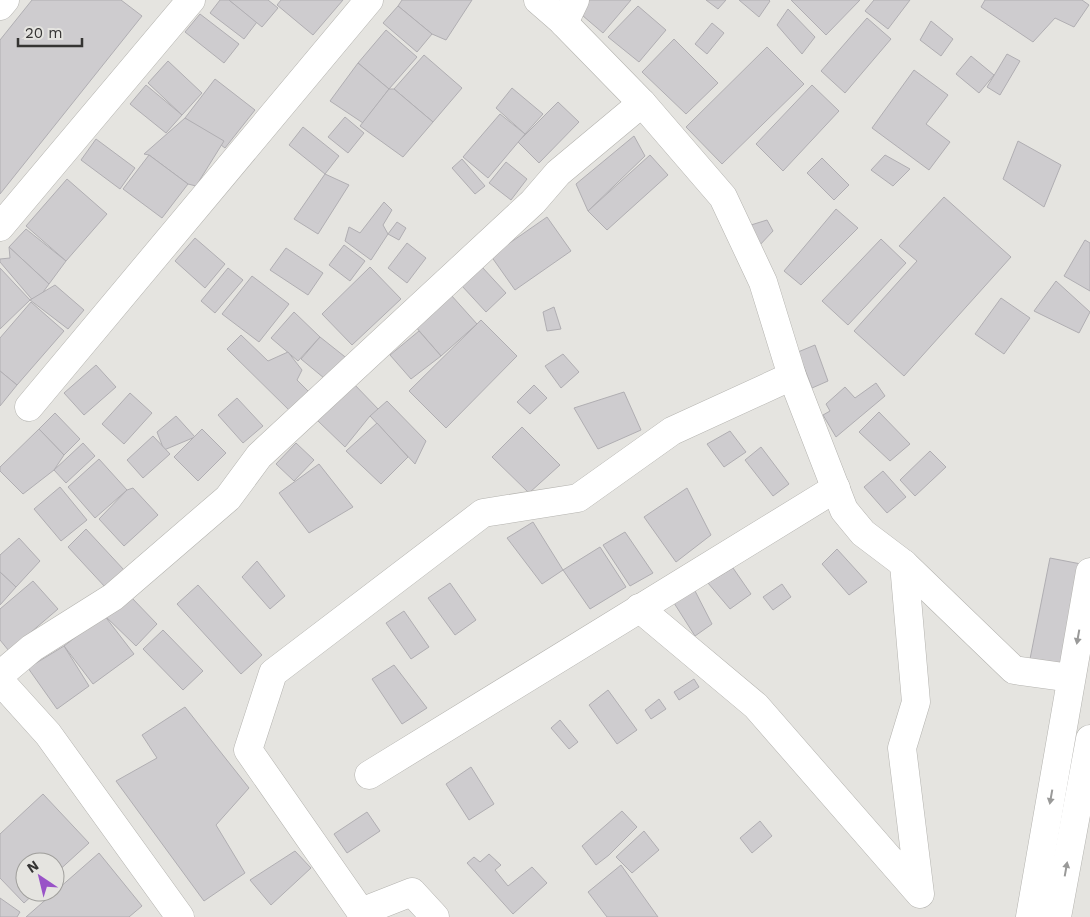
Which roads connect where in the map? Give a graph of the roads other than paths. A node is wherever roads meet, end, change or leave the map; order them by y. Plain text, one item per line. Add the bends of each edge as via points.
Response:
1 (5, 0) edge
2 (191, 0) edge
3 (369, 0) edge
4 (538, 0) edge
5 (0, 6) edge
6 (570, 11) edge
7 (642, 103) junction
8 (0, 227) edge
9 (792, 376) junction
10 (29, 407) dead end
11 (836, 488) junction
12 (904, 564) junction
13 (1090, 572) edge
14 (639, 608) junction
15 (0, 675) edge
16 (1071, 678) junction
17 (0, 682) edge
18 (1090, 739) edge
19 (369, 775) dead end
20 (170, 913) edge
21 (435, 917) edge
22 (1030, 917) edge
23 (1057, 917) edge

1 - 5 street
2 - 8 street
3 - 10 street
4 - 6 street
6 - 7 street
7 - 9 street via 723,198 763,282
7 - 15 street via 558,173 533,202 259,456 228,498 113,597 32,648
9 - 11 street
9 - 21 street via 672,431 578,498 483,513 273,673 248,750 361,912 412,892
11 - 12 street via 844,510 863,533
11 - 14 street
12 - 14 street via 916,702 902,748 920,894 756,706
12 - 16 street via 1014,670
13 -> 16 street
14 - 19 street
16 -> 22 street
17 - 20 street via 48,734
23 -> 18 street

